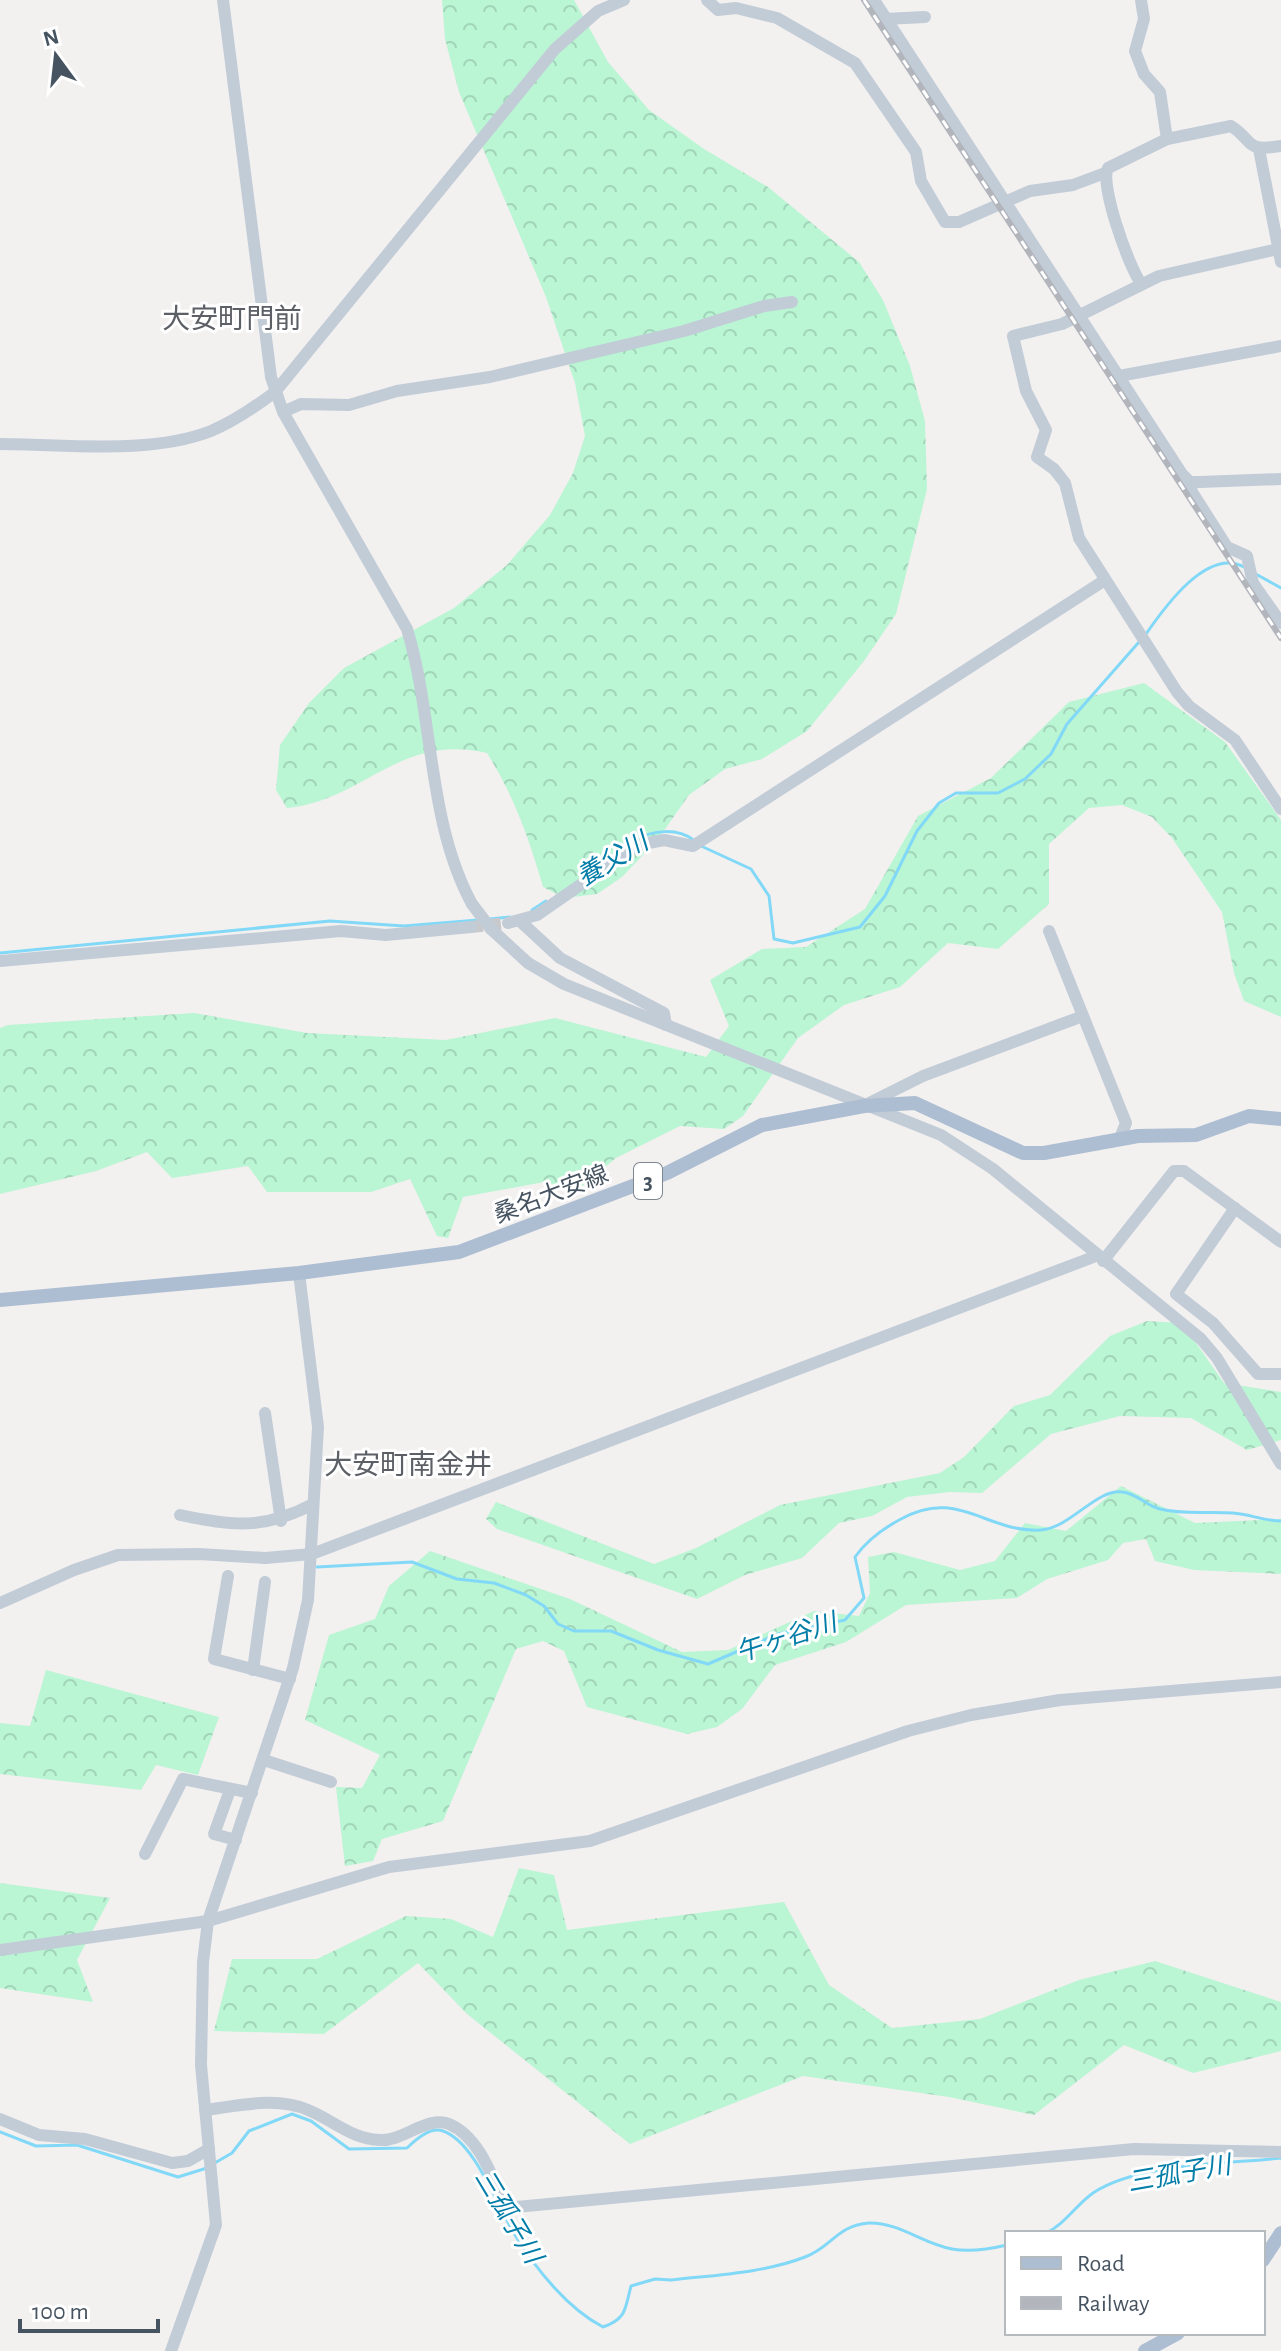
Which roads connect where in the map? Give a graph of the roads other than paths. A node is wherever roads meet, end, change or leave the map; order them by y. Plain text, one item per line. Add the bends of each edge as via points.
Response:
1 (223, 0) edge
2 (624, 0) edge
3 (707, 0) edge
4 (874, 0) edge
5 (1141, 0) edge
6 (925, 17) dead end
7 (885, 19) junction
8 (1167, 139) junction
9 (1281, 146) edge
10 (1259, 149) junction
11 (1105, 173) junction
12 (1004, 203) junction
13 (1277, 213) edge
14 (1278, 249) junction
15 (1281, 262) edge
16 (1141, 283) junction
17 (792, 302) dead end
18 (1079, 314) junction
19 (1281, 346) edge
20 (1119, 376) junction
21 (275, 392) junction
22 (283, 412) junction
23 (0, 444) edge
24 (1281, 479) edge
25 (1190, 482) junction
26 (1105, 580) junction
27 (1281, 623) edge
28 (1281, 809) edge
29 (471, 927) tunnel mouth
30 (1049, 931) dead end
31 (0, 961) edge
32 (1083, 1016) junction
33 (661, 1023) junction
34 (864, 1106) junction
35 (1281, 1119) edge
36 (1120, 1138) junction
37 (1235, 1208) junction
38 (1281, 1242) edge
39 (1099, 1258) junction
40 (299, 1273) junction
41 (0, 1300) edge
42 (1281, 1374) edge
43 (265, 1413) dead end
44 (1281, 1464) edge
45 (313, 1504) junction
46 (180, 1515) dead end
47 (281, 1521) junction
48 (312, 1554) junction
49 (228, 1576) dead end
50 (265, 1582) dead end
51 (0, 1603) edge
52 (253, 1670) junction
53 (290, 1679) junction
54 (1281, 1682) edge
55 (264, 1760) junction
56 (331, 1782) dead end
57 (230, 1790) junction
58 (252, 1793) junction
59 (236, 1840) junction
60 (145, 1854) dead end
61 (208, 1921) junction
62 (0, 1950) edge
63 (205, 2110) junction
64 (0, 2119) edge
65 (210, 2152) junction
66 (1281, 2152) edge
67 (1281, 2233) edge
68 (1265, 2257) edge
69 (1174, 2335) edge
70 (171, 2351) edge
71 (1145, 2351) edge

1 - 21 street via 264,340
2 - 21 street via 598,11 555,49
3 - 12 street via 718,10 736,8 777,18 855,63 919,158 921,181 945,222 959,222
4 - 7 street
5 - 8 street via 1144,19 1135,51 1144,74 1160,92
6 - 7 street
7 - 12 street
8 - 10 street via 1231,126
8 - 11 street
9 - 10 street
10 - 13 street
11 - 12 street via 1073,185 1030,191
11 - 16 street via 1110,204
12 - 18 street
13 - 14 street
14 - 15 street
14 - 16 street
16 - 18 street via 1129,294
17 - 22 street via 490,377 397,391 349,405 301,404
18 - 20 street
18 - 26 street via 1062,324 1013,336 1026,391 1046,430 1037,457 1065,483 1074,528
19 - 20 street
20 - 25 street
21 - 22 street
21 - 23 street via 226,424 172,442
22 - 33 street, bridge via 407,629 422,682 448,845 459,879 480,914 500,939 539,970
24 - 25 street
25 - 27 street via 1227,547 1247,556 1251,578
26 - 28 street via 1183,700 1235,740
26 - 33 street via 693,846 664,840 638,845 537,915 514,922 560,958 664,1013
29 - 31 street via 386,935 341,931
30 - 32 street
32 - 34 street via 923,1076
32 - 36 street via 1126,1123
33 - 34 street
34 - 36 main road, 桑名大安線 / 3 via 915,1103 1023,1153
34 - 39 street via 941,1135 993,1169
34 - 40 main road, 桑名大安線 / 3 via 762,1125 667,1173 459,1252
35 - 36 main road, 桑名大安線 / 3 via 1249,1116 1196,1135
37 - 38 street
37 - 39 street via 1184,1171 1174,1171
37 - 42 street via 1176,1294 1213,1323 1258,1374
39 - 44 street via 1201,1339
39 - 48 street
40 - 41 main road, 桑名大安線 / 3
40 - 45 street via 318,1427
43 - 47 street
45 - 47 street
45 - 48 street
46 - 47 street via 231,1526
48 - 51 street via 118,1555
48 - 53 street via 304,1628
49 - 52 street via 214,1659
50 - 52 street
52 - 53 street
53 - 55 street
54 - 61 street via 1060,1700 971,1715 908,1731 590,1841 389,1867
55 - 56 street
55 - 58 street
57 - 58 street
57 - 59 street via 214,1834
57 - 60 street via 183,1779
58 - 59 street
59 - 61 street
61 - 62 street
61 - 63 street via 201,2065
63 - 65 street
63 - 66 street via 288,2104 353,2135 377,2140 396,2141 447,2123 484,2159 506,2208 1134,2149
64 - 65 street via 39,2135 85,2139 172,2163
65 - 70 street via 214,2238
67 - 68 main road
69 - 71 main road

